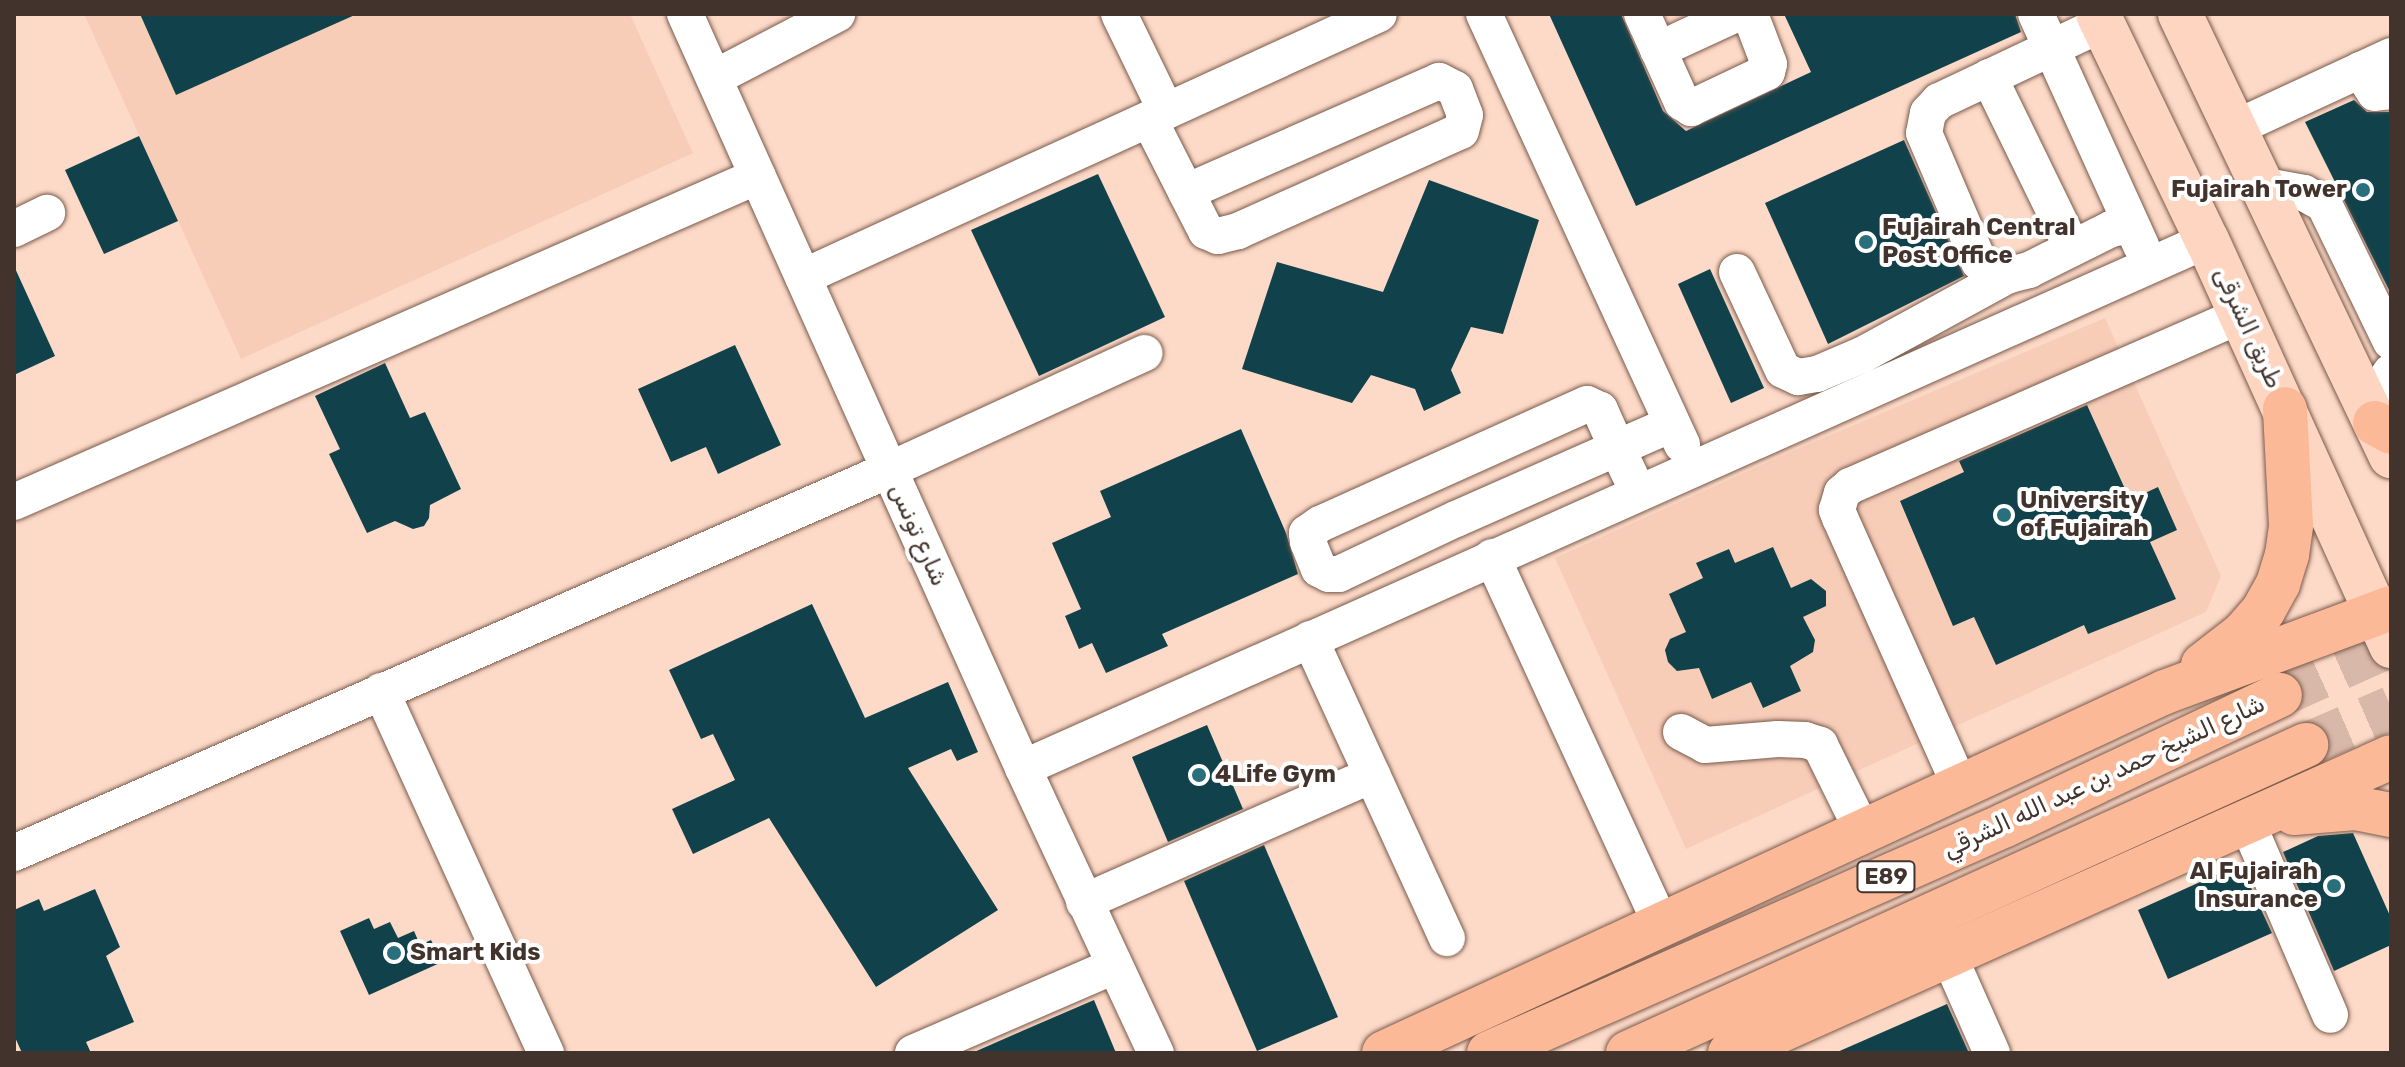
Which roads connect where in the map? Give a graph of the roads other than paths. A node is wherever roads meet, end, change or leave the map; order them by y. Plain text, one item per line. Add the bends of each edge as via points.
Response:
1 (685, 14) edge
2 (837, 14) edge
3 (1119, 14) edge
4 (1379, 14) edge
5 (1484, 14) edge
6 (1642, 14) edge
7 (1736, 14) edge
8 (1750, 14) edge
9 (2036, 14) edge
10 (2180, 14) edge
11 (2100, 19) edge
12 (2050, 48) junction
13 (1658, 50) junction
14 (1989, 77) junction
15 (714, 78) junction
16 (2383, 83) edge
17 (1158, 115) junction
18 (2233, 129) junction
19 (758, 176) junction
20 (2260, 185) junction
21 (1186, 192) junction
22 (47, 213) dead end
23 (2131, 225) junction
24 (14, 229) edge
25 (2207, 240) junction
26 (2072, 247) junction
27 (2148, 264) junction
28 (1737, 272) dead end
29 (2009, 275) junction
30 (803, 277) junction
31 (2242, 315) junction
32 (2391, 342) edge
33 (1144, 353) dead end
34 (2285, 409) junction
35 (2383, 418) edge
36 (1672, 424) junction
37 (1617, 448) junction
38 (1692, 468) junction
39 (889, 470) junction
40 (1638, 492) junction
41 (14, 502) edge
42 (1456, 519) junction
43 (1484, 561) junction
44 (2384, 611) edge
45 (1310, 639) junction
46 (381, 691) junction
47 (2165, 692) junction
48 (2280, 695) tunnel mouth
49 (1681, 732) dead end
50 (2306, 745) tunnel mouth
51 (2391, 757) edge
52 (1023, 768) junction
53 (1372, 775) junction
54 (1960, 786) junction
55 (2391, 815) edge
56 (2249, 821) junction
57 (1863, 832) junction
58 (14, 853) edge
59 (1084, 902) junction
60 (1661, 925) junction
61 (1447, 938) dead end
62 (1949, 956) junction
63 (1114, 966) junction
64 (2330, 1015) dead end
65 (546, 1053) edge
66 (913, 1053) edge
67 (1156, 1053) edge
68 (1384, 1053) edge
69 (1489, 1053) edge
70 (1628, 1053) edge
71 (1730, 1053) edge
72 (1992, 1053) edge

1 - 15 street, شارع تونس
2 - 15 street
3 - 17 street
4 - 17 street
5 - 36 street
6 - 13 street
7 - 13 street
8 - 13 street via 1769,64 1767,72 1691,108 1682,102
9 - 12 street
10 - 18 main road
11 - 12 street
11 - 25 main road, طريق الشرقى
12 - 14 street
12 - 23 street
14 - 26 street
14 - 29 street via 1939,101 1928,113 1924,133 1979,262
15 - 19 street, شارع تونس
16 - 18 street
17 - 21 street
17 - 30 street
18 - 20 main road
19 - 30 street, شارع تونس
19 - 41 street
20 - 32 street via 2304,193 2331,213
20 - 35 main road
21 - 21 street via 1206,231 1218,236 1238,231 1461,131 1465,115 1455,89 1439,81
22 - 24 street
23 - 26 street
23 - 27 street
25 - 27 street
25 - 31 main road, طريق الشرقى
26 - 29 street
27 - 38 street
28 - 29 street via 1783,370 1798,377 1862,355
30 - 39 street, شارع تونس
31 - 34 main road, طريق الشرقى
31 - 54 street via 1842,493 1840,518
33 - 39 street
34 - 44 main road, طريق الشرقى
34 - 47 highway via 2291,525 2278,584 2243,634
36 - 37 street
36 - 38 street
37 - 40 street
37 - 42 street
37 - 42 street via 1600,410 1587,404 1320,524 1307,533 1308,542 1319,569 1339,574
38 - 40 street
39 - 46 street
39 - 52 street, شارع تونس
40 - 43 street
42 - 43 street
43 - 45 street
43 - 60 street
44 - 47 highway
45 - 52 street
45 - 53 street
46 - 58 street
46 - 65 street
47 - 54 highway
48 - 69 highway, شارع الشيخ حمد بن عبد الله الشرقي / E89 via 2005,825
49 - 57 street via 1705,745 1778,739 1820,745
50 - 70 highway, E89
51 - 56 highway
52 - 59 street, شارع تونس
53 - 59 street
53 - 61 street
54 - 57 highway
55 - 56 highway via 2355,808
56 - 62 highway
56 - 64 street
57 - 60 highway
59 - 63 street, شارع تونس
60 - 68 highway
62 - 71 highway
62 - 72 street
63 - 66 street
63 - 67 street, شارع تونس

